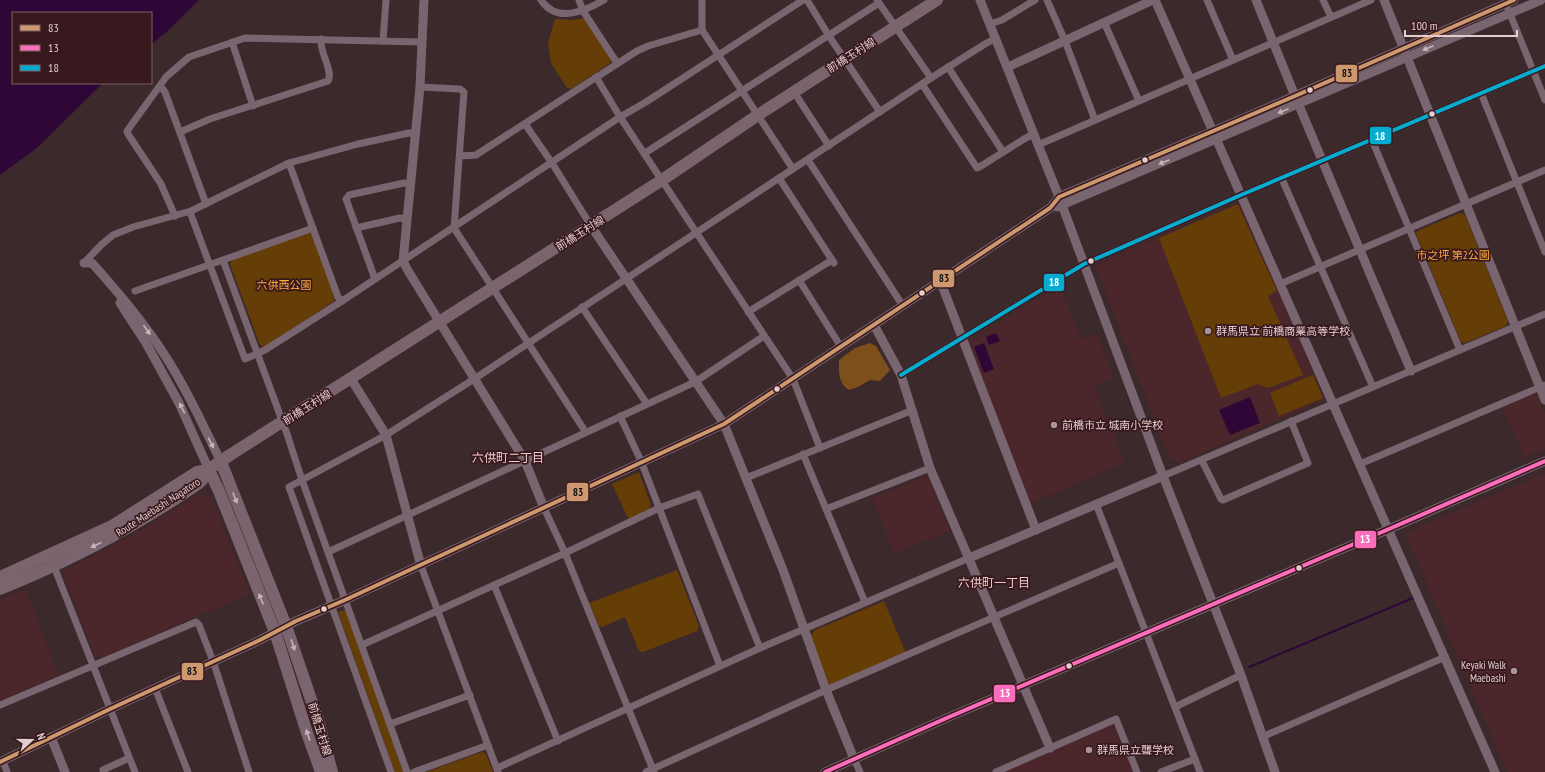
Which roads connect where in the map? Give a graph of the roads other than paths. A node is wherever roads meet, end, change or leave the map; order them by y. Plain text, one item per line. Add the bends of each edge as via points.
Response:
1 (386, 0) edge
2 (424, 0) edge
3 (541, 0) edge
4 (579, 0) edge
5 (604, 0) edge
6 (702, 0) edge
7 (803, 0) edge
8 (807, 0) edge
9 (937, 0) edge
10 (980, 0) edge
11 (1035, 0) edge
12 (1047, 0) edge
13 (1154, 0) edge
14 (1207, 0) edge
15 (1256, 0) edge
16 (1323, 0) edge
17 (1371, 0) edge
18 (1384, 0) edge
19 (1541, 0) edge
20 (878, 2) edge
21 (1510, 2) edge
22 (583, 11) junction
23 (1510, 14) junction
24 (1331, 17) junction
25 (1104, 22) junction
26 (990, 24) junction
27 (896, 27) junction
28 (702, 30) junction
29 (829, 36) junction
30 (996, 38) junction
31 (321, 39) junction
32 (383, 41) junction
33 (1065, 41) junction
34 (232, 42) junction
35 (422, 42) junction
36 (1274, 42) junction
37 (1406, 53) junction
38 (719, 55) junction
39 (844, 59) junction
40 (1233, 60) junction
41 (617, 63) junction
42 (1545, 66) edge
43 (948, 67) junction
44 (1008, 67) junction
45 (1533, 71) junction
46 (596, 77) junction
47 (931, 78) junction
48 (1190, 79) junction
49 (922, 84) junction
50 (161, 86) junction
51 (420, 87) junction
52 (743, 91) junction
53 (794, 92) junction
54 (1481, 93) junction
55 (1297, 100) junction
56 (1545, 100) edge
57 (1139, 101) junction
58 (253, 106) junction
59 (880, 112) junction
60 (758, 115) junction
61 (1431, 115) junction
62 (620, 117) junction
63 (1095, 120) junction
64 (524, 124) junction
65 (1212, 130) junction
66 (180, 132) junction
67 (415, 134) junction
68 (1034, 134) junction
69 (1216, 139) junction
70 (1372, 140) junction
71 (1038, 145) junction
72 (829, 146) junction
73 (1003, 152) junction
74 (645, 153) junction
75 (460, 156) junction
76 (808, 160) junction
77 (1323, 160) junction
78 (289, 163) junction
79 (552, 163) junction
80 (793, 169) junction
81 (1545, 170) edge
82 (779, 178) junction
83 (1282, 179) junction
84 (662, 180) junction
85 (1516, 182) junction
86 (410, 184) junction
87 (1241, 195) junction
88 (1059, 197) junction
89 (206, 204) junction
90 (1467, 204) junction
91 (1062, 206) junction
92 (1050, 208) junction
93 (190, 212) junction
94 (175, 216) junction
95 (406, 219) junction
96 (590, 226) junction
97 (313, 228) junction
98 (356, 228) junction
99 (454, 228) junction
100 (1410, 229) junction
101 (696, 233) junction
102 (1361, 250) junction
103 (1545, 252) edge
104 (223, 260) junction
105 (403, 260) junction
106 (84, 263) junction
107 (209, 264) junction
108 (1084, 264) junction
109 (1320, 266) junction
110 (375, 279) junction
111 (626, 280) junction
112 (800, 280) junction
113 (939, 282) junction
114 (1280, 284) junction
115 (492, 288) junction
116 (135, 292) dead end
117 (342, 301) junction
118 (903, 306) junction
119 (582, 308) junction
120 (748, 312) junction
121 (1545, 314) edge
122 (440, 322) junction
123 (874, 325) junction
124 (1515, 327) junction
125 (764, 336) junction
126 (962, 339) junction
127 (528, 343) junction
128 (841, 347) junction
129 (1460, 350) junction
130 (258, 354) junction
131 (1411, 371) junction
132 (901, 375) junction
133 (351, 379) junction
134 (474, 379) junction
135 (792, 379) junction
136 (695, 382) junction
137 (1542, 386) edge
138 (1373, 387) junction
139 (1545, 400) edge
140 (647, 404) junction
141 (1333, 404) junction
142 (913, 410) junction
143 (620, 416) junction
144 (1291, 421) junction
145 (283, 422) junction
146 (724, 424) junction
147 (583, 428) dead end
148 (386, 435) junction
149 (820, 448) junction
150 (803, 454) junction
151 (525, 461) junction
152 (1202, 461) junction
153 (1545, 461) edge
154 (221, 462) junction
155 (641, 463) junction
156 (1360, 464) junction
157 (930, 468) junction
158 (209, 470) junction
159 (1163, 476) junction
160 (746, 478) junction
161 (302, 480) junction
162 (1096, 504) junction
163 (544, 508) junction
164 (659, 508) junction
165 (826, 509) junction
166 (407, 515) junction
167 (1036, 530) junction
168 (1388, 530) junction
169 (328, 552) junction
170 (565, 553) junction
171 (969, 558) junction
172 (52, 560) junction
173 (1120, 563) junction
174 (421, 566) junction
175 (0, 577) edge
176 (494, 585) junction
177 (0, 589) edge
178 (345, 600) junction
179 (865, 602) junction
180 (1213, 604) junction
181 (332, 606) junction
182 (437, 612) junction
183 (994, 618) junction
184 (286, 626) junction
185 (804, 630) junction
186 (275, 632) junction
187 (1146, 632) junction
188 (362, 645) junction
189 (760, 648) junction
190 (1445, 657) junction
191 (213, 661) junction
192 (94, 664) junction
193 (720, 666) junction
194 (1241, 676) junction
195 (1023, 685) junction
196 (155, 688) junction
197 (826, 690) junction
198 (470, 695) junction
199 (0, 705) edge
200 (1175, 706) junction
201 (628, 708) junction
202 (110, 709) junction
203 (390, 724) junction
204 (51, 737) junction
205 (1262, 737) junction
206 (558, 741) junction
207 (488, 745) junction
208 (1050, 748) junction
209 (130, 758) junction
210 (854, 759) junction
211 (1195, 759) junction
212 (1, 761) edge
213 (497, 770) edge
214 (653, 770) edge
215 (7, 772) edge
216 (65, 772) edge
217 (104, 772) edge
218 (135, 772) edge
219 (188, 772) edge
220 (250, 772) edge
221 (321, 772) edge
222 (332, 772) edge
223 (391, 772) edge
224 (407, 772) edge
225 (414, 772) edge
226 (646, 772) edge
227 (825, 772) edge
228 (860, 772) edge
229 (996, 772) edge
230 (1138, 772) edge
231 (1161, 772) edge
232 (1200, 772) edge
233 (1275, 772) edge
234 (1495, 772) edge

1 - 32 street
2 - 35 street
3 - 22 street via 545,6 555,11
4 - 22 street
5 - 22 street
6 - 28 street
7 - 38 street
8 - 29 street
9 - 27 main road, 前橋玉村線
10 - 26 street
11 - 26 street via 1002,20
12 - 33 street
13 - 25 street
13 - 48 street
14 - 40 street
15 - 36 street
16 - 24 street
17 - 24 street
18 - 37 street
19 - 23 street
20 - 27 street
20 - 29 street
21 - 23 street
21 - 37 street
22 - 41 street
23 -> 37 street
23 - 45 street
24 - 36 street
25 - 33 street
25 - 57 street
26 - 30 street
27 - 39 main road, 前橋玉村線
27 - 47 street
28 - 38 street
28 - 41 street via 648,46
29 - 39 street
29 - 52 street
30 - 43 street
30 - 44 street
31 - 32 street
31 - 34 street via 250,37
31 - 58 street via 330,76 328,81
32 - 35 street
33 - 44 street
33 - 63 street
34 - 50 street via 189,57 166,77
34 - 58 street
35 - 51 street
36 - 40 street
36 - 55 street
37 - 55 street
37 - 61 street
38 - 52 street
38 - 62 street
39 - 53 main road, 前橋玉村線
39 - 59 street
40 - 48 street
41 - 46 street
42 - 45 street
43 - 47 street
43 - 73 street
44 - 68 street
45 - 54 street
45 - 56 street
46 - 62 street
46 - 64 street
47 - 49 street
48 - 57 street
48 - 65 street
49 - 59 street
49 - 73 street via 977,168
50 - 66 street
50 - 94 street via 127,131 161,184
51 - 67 street
51 - 75 street via 460,89 464,92
52 - 60 street
52 - 74 street
53 - 60 main road, 前橋玉村線
53 - 72 street
54 - 61 street
54 - 85 street
55 - 65 street
55 -> 69 street
55 - 77 street
57 - 63 street
58 - 66 street via 210,119
59 - 72 street
60 - 80 street
60 - 84 main road, 前橋玉村線
61 - 70 street
61 - 90 street
62 - 74 street
62 - 79 street
63 - 71 street
64 - 75 street via 476,155
64 - 79 street
65 - 69 street
65 - 88 street
66 - 89 street
67 - 78 street via 409,133 358,144
67 - 86 street
68 - 71 street
68 - 73 street
69 - 87 street
69 -> 91 street
70 - 77 street
70 - 100 street
71 - 88 street
72 - 76 street
74 - 84 street
75 - 99 street
76 - 80 street
76 - 118 street
77 - 83 street
77 - 102 street
78 - 89 street
78 - 97 street
79 - 96 street
79 - 99 street
80 - 82 street
81 - 85 street
82 - 101 street
82 - 112 street via 833,261
83 - 87 street
83 - 109 street
84 - 96 main road, 前橋玉村線
84 - 101 street
85 - 90 street
85 - 103 street
86 - 95 street
86 - 98 street via 404,183 349,195 346,202
87 - 108 street
87 - 114 street
88 - 91 street
88 - 92 street
89 - 93 street
90 - 100 street
90 - 124 street
91 - 92 street
91 - 108 street
92 - 113 street
93 - 94 street
93 - 107 street
94 - 106 street via 113,235
95 - 98 street via 400,218
95 - 105 street
96 - 111 street
96 - 115 main road, 前橋玉村線
97 - 104 street
97 - 117 street
98 - 110 street
99 - 105 street
99 - 115 street
100 - 102 street
100 - 129 street
101 - 111 street
101 - 120 street
102 - 109 street
102 - 131 street
104 - 107 street
104 - 130 street
105 - 110 street
105 - 122 street
106 -> 154 street via 92,263 156,342 188,395
158 -> 106 street via 188,420 146,343 113,295
107 - 116 street
107 - 130 street via 245,359
108 - 126 street
108 - 159 street
109 - 114 street
109 - 138 street
110 - 117 street
111 - 119 street
111 - 136 street
112 - 120 street
112 - 128 street
113 - 118 street
113 - 126 street
114 - 141 street
115 - 122 main road, 前橋玉村線
115 - 127 street
117 - 130 street
118 - 123 street
119 - 127 street
119 - 140 street
120 - 125 street
121 - 124 street
122 - 133 main road, 前橋玉村線
122 - 134 street
123 - 128 street
123 - 132 street
124 - 129 street
124 - 137 street
125 - 135 street
125 - 136 street
126 - 132 street
126 - 167 street
127 - 134 street
127 - 147 street
128 - 135 street
129 - 131 street
130 - 145 street
131 - 138 street
132 - 142 street
133 - 145 main road, 前橋玉村線
133 - 148 street
134 - 148 street
134 - 151 street
135 - 146 street
135 - 149 street
136 - 140 street
136 - 146 street
137 - 139 street
137 - 156 street
138 - 141 street
140 - 143 street
141 - 144 street
141 - 156 street
142 - 149 street
142 - 157 street
143 - 151 street
143 - 155 street
144 - 152 street
144 - 152 street via 1308,463 1223,500
145 - 154 main road, 前橋玉村線
145 - 161 street
146 - 155 street
146 - 160 street
148 - 161 street
148 - 166 street
149 - 150 street
150 - 160 street
150 - 165 street
151 - 163 street
151 - 166 street
152 - 159 street
153 - 168 street
154 - 158 main road, 前橋玉村線
154 -> 184 main road, 前橋玉村線
155 - 163 street
155 - 164 street
156 - 168 street
157 - 165 street
157 - 171 street
158 - 172 main road, Route Maebashi Nagatoro via 197,472 112,526
186 -> 158 main road, 前橋玉村線
159 - 162 street
159 - 180 street
160 - 185 street
161 - 169 street
161 - 181 street via 289,487
162 - 167 street
162 - 173 street
163 - 170 street
163 - 174 street
164 - 170 street
164 - 189 street via 698,494
164 - 193 street
165 - 179 street
166 - 169 street
166 - 174 street
167 - 171 street
168 - 180 street
168 - 190 street
169 - 178 street
170 - 176 street
170 - 201 street
171 - 179 street
171 - 183 street
172 - 175 main road, Route Maebashi Nagatoro
172 - 177 main road, Route Maebashi Nagatoro
172 - 192 street
173 - 183 street
173 - 187 street
174 - 178 street
174 - 182 street
176 - 182 street
176 - 206 street
178 - 181 street
178 - 188 street
179 - 185 street
180 - 187 street
180 - 194 street
181 - 184 street
181 - 223 street
182 - 188 street
182 - 198 street
183 - 195 street
183 - 197 street
184 - 186 street
184 -> 222 main road, 前橋玉村線 via 319,723
185 - 189 street
185 - 197 street
186 - 191 street
221 -> 186 main road, 前橋玉村線
187 - 195 street
187 - 200 street
188 - 203 street
189 - 193 street
190 - 205 street
190 - 234 street
191 - 192 street via 196,622
191 - 196 street
191 - 220 street
192 - 199 street
192 - 202 street
193 - 201 street
194 - 200 street
194 - 205 street
195 - 208 street
195 - 210 street
196 - 202 street
196 - 219 street
197 - 210 street
197 - 214 street
198 - 203 street
198 - 207 street
200 - 211 street
201 - 206 street
201 - 214 street
202 - 204 street
202 - 209 street
203 - 224 street
204 - 212 street
204 - 216 street
205 - 233 street
206 - 213 street
207 - 213 street
207 - 225 street
208 - 229 street
208 - 230 street via 1116,719
209 - 217 street via 103,770
209 - 218 street
210 - 227 street
210 - 228 street
211 - 231 street
211 - 232 street
212 - 215 street
214 - 226 street

